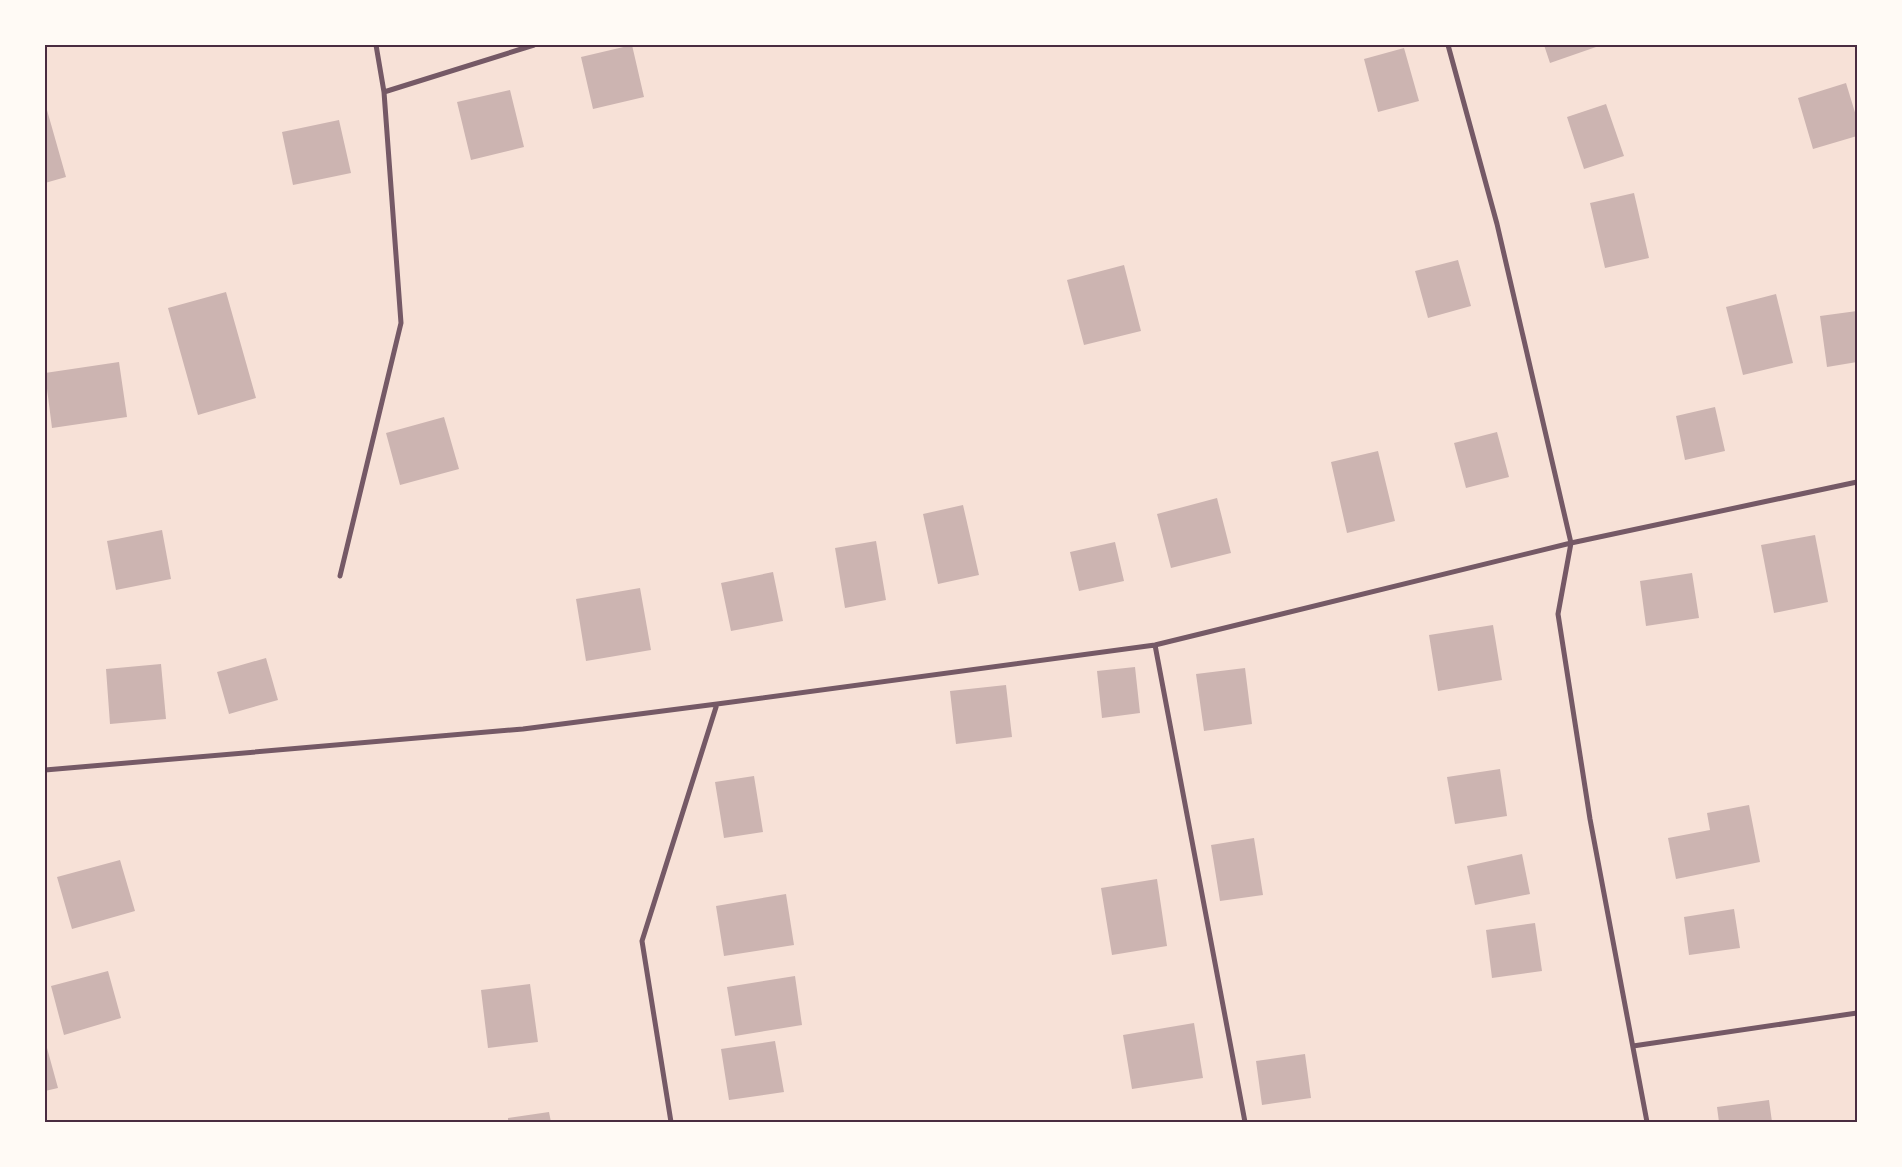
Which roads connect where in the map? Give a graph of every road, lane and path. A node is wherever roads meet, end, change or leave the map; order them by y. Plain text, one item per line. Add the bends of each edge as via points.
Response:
1 (376, 45) edge
2 (534, 45) edge
3 (1448, 45) edge
4 (384, 92) junction
5 (1857, 482) edge
6 (1571, 543) junction
7 (340, 576) dead end
8 (1155, 645) junction
9 (717, 704) junction
10 (45, 770) edge
11 (1857, 1013) edge
12 (1633, 1046) junction
13 (671, 1122) edge
14 (1245, 1122) edge
15 (1647, 1122) edge

1 - 4 street
2 - 4 street
3 - 6 street via 1497,224
4 - 7 street via 402,323
5 - 6 street
6 - 8 street
6 - 12 street via 1558,614 1590,818
8 - 9 street
8 - 14 street
9 - 10 street via 523,728
9 - 13 street via 642,941
11 - 12 street
12 - 15 street

